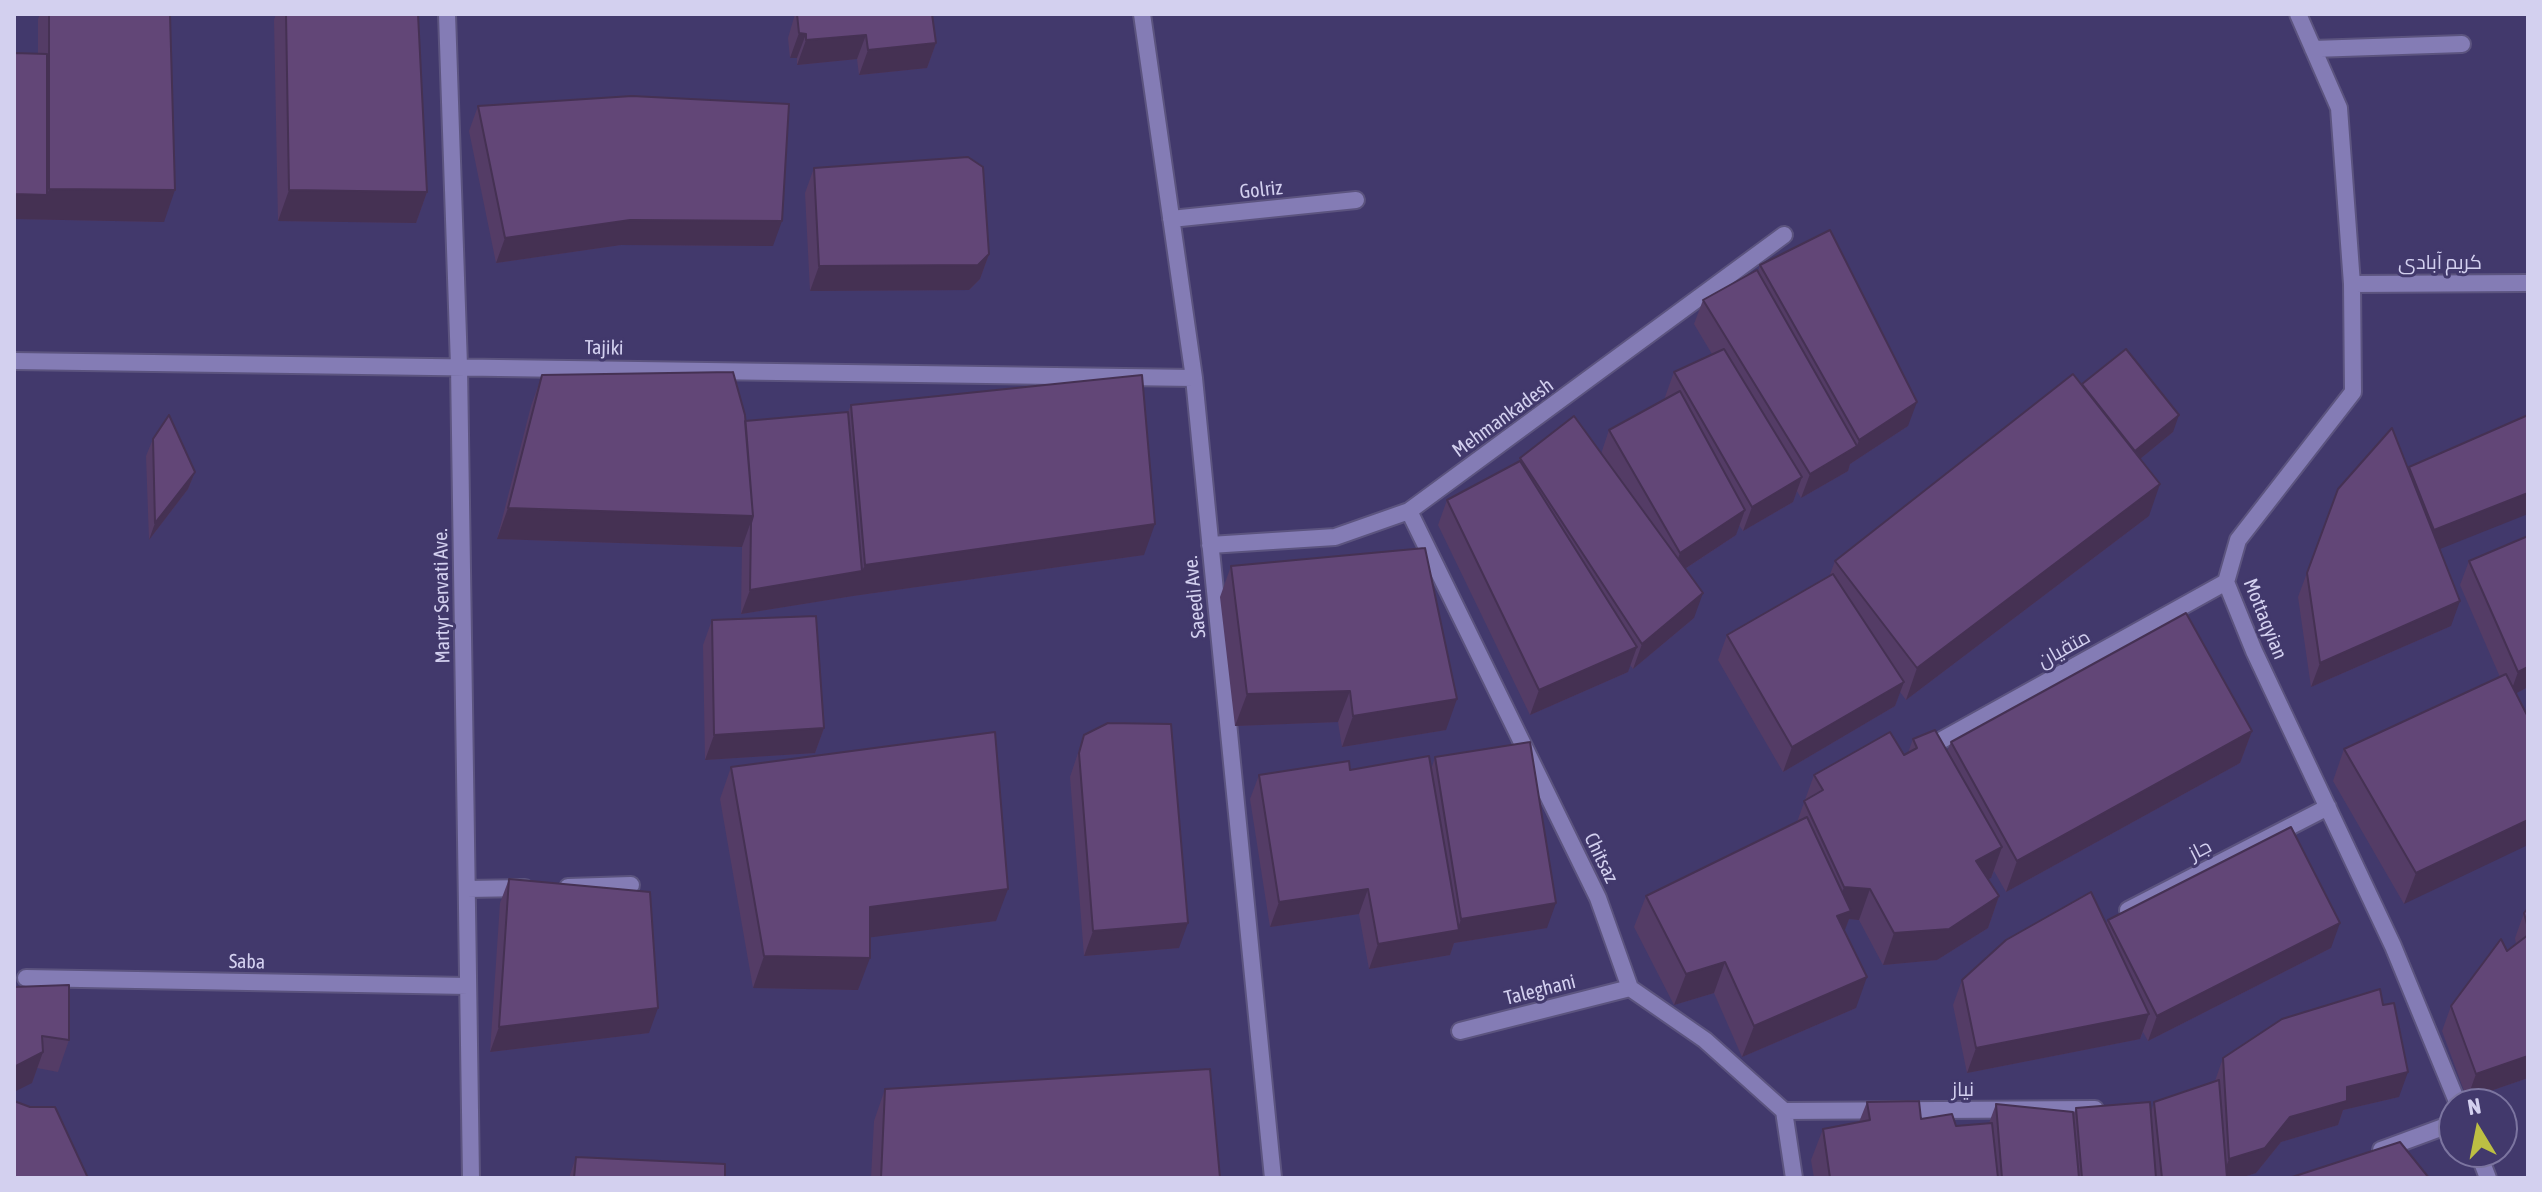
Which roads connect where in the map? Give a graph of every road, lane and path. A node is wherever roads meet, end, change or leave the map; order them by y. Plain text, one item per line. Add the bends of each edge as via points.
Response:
1 (447, 14) edge
2 (1142, 14) edge
3 (2298, 14) edge
4 (2462, 44) dead end
5 (2313, 49) junction
6 (1356, 200) dead end
7 (1171, 219) junction
8 (1784, 235) dead end
9 (2528, 283) edge
10 (2352, 284) junction
11 (14, 361) edge
12 (459, 366) junction
13 (1194, 378) junction
14 (1409, 511) junction
15 (1210, 545) junction
16 (2226, 582) junction
17 (1921, 752) edge
18 (2328, 807) junction
19 (631, 885) dead end
20 (467, 889) junction
21 (2119, 915) edge
22 (26, 978) dead end
23 (468, 986) junction
24 (1630, 988) junction
25 (1460, 1031) dead end
26 (2451, 1088) edge
27 (2110, 1109) edge
28 (1784, 1111) junction
29 (2438, 1129) edge
30 (2365, 1156) edge
31 (471, 1178) edge
32 (1273, 1178) edge
33 (1794, 1178) edge

1 - 12 street, Martyr Servati Ave.
2 - 7 street, Saeedi Ave.
3 - 5 street, Mottaqyian
4 - 5 street
5 - 10 street, Mottaqyian via 2339,108
6 - 7 street, Golriz
7 - 13 street, Saeedi Ave.
8 - 14 street, Mehmankadesh
9 - 10 street, کریم آبادی
10 - 16 street, Mottaqyian via 2353,392 2238,540
11 - 12 street, Tajiki
12 - 13 street, Tajiki
12 - 20 street, Martyr Servati Ave.
13 - 15 street, Saeedi Ave.
14 - 15 street, Mehmankadesh via 1335,537
14 - 24 street, Chitsaz via 1598,898
15 - 32 street, Saeedi Ave.
16 - 17 street, متقیان
16 - 18 street, Mottaqyian
18 - 21 street, جاز
18 - 26 street, Mottaqyian
19 - 20 street
20 - 23 street, Martyr Servati Ave.
22 - 23 street, Saba
23 - 31 street, Martyr Servati Ave.
24 - 25 street, Taleghani
24 - 28 street via 1705,1040
27 - 28 street, نیاز
28 - 33 street
29 - 30 street

